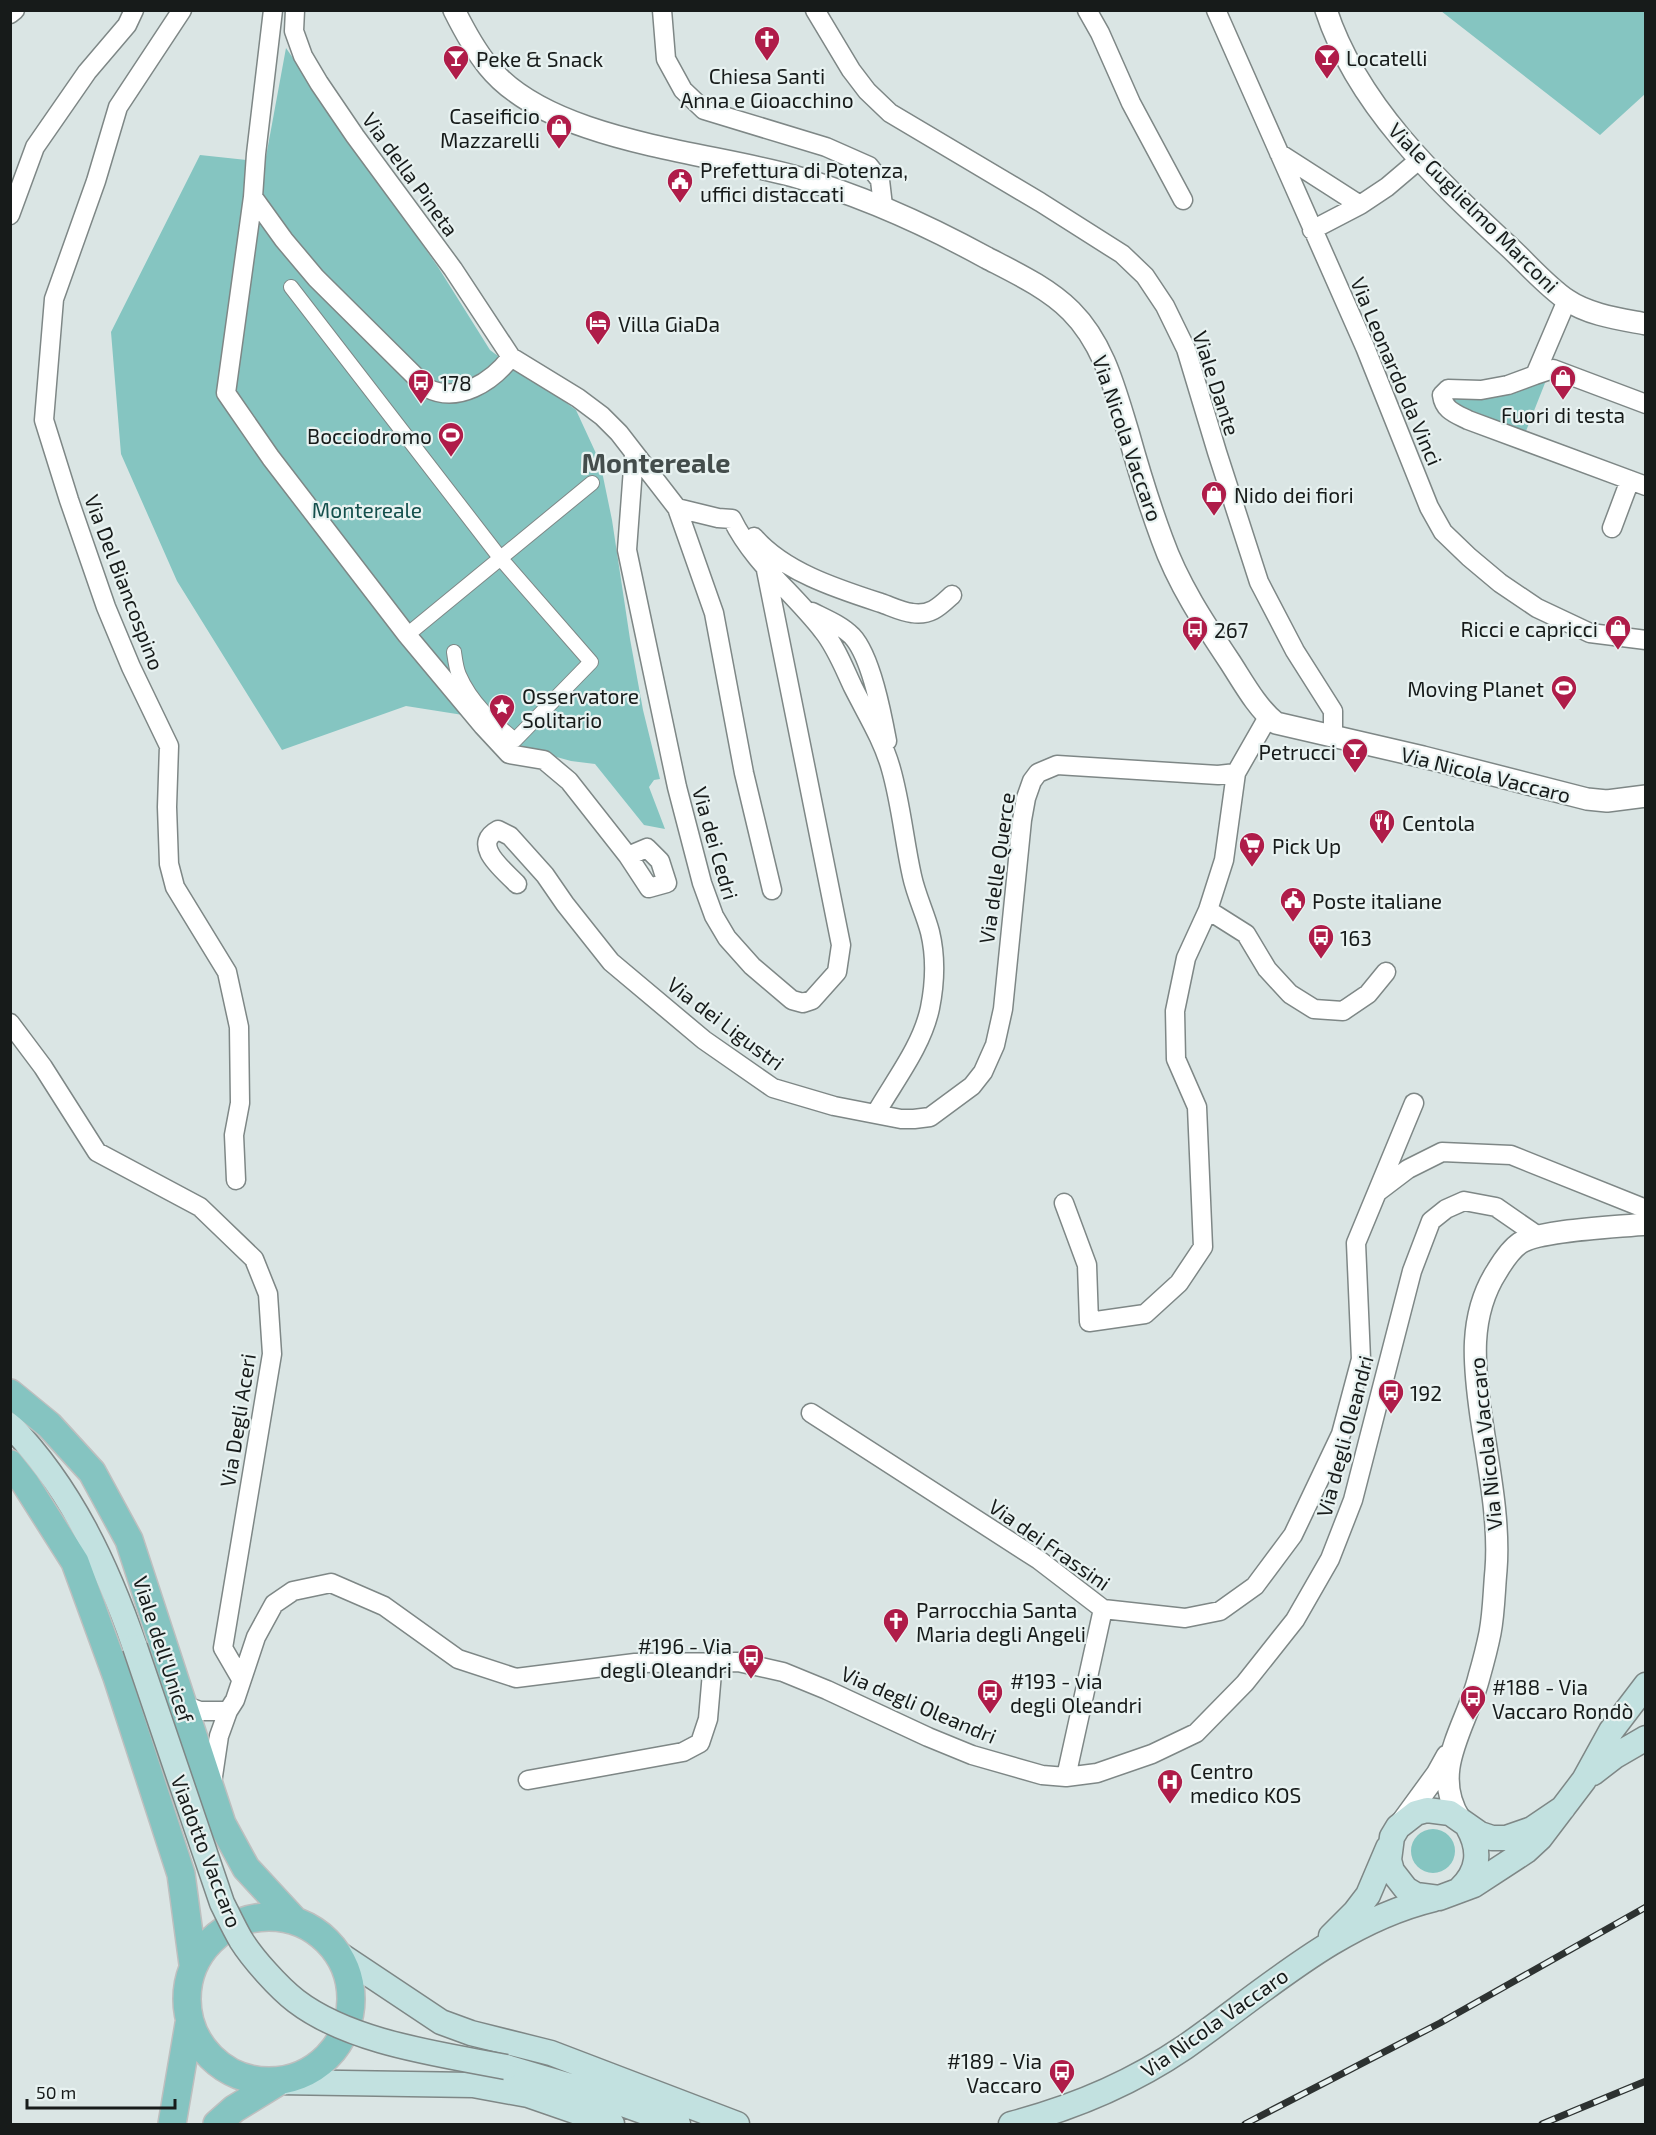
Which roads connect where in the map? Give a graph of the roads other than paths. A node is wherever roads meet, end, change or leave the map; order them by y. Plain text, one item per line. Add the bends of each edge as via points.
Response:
1 (15, 10) edge
2 (134, 10) edge
3 (183, 10) edge
4 (273, 10) edge
5 (295, 10) edge
6 (454, 10) edge
7 (662, 10) edge
8 (815, 10) edge
9 (1087, 10) edge
10 (1216, 10) edge
11 (1326, 10) edge
12 (10, 14) edge
13 (1279, 153) junction
14 (1420, 159) junction
15 (253, 197) junction
16 (1183, 200) dead end
17 (1360, 204) junction
18 (883, 206) junction
19 (10, 215) edge
20 (1312, 230) junction
21 (291, 287) dead end
22 (1567, 300) junction
23 (1646, 324) edge
24 (511, 357) junction
25 (1535, 375) junction
26 (1646, 404) edge
27 (634, 455) junction
28 (592, 483) dead end
29 (1638, 483) edge
30 (677, 508) junction
31 (732, 519) junction
32 (1612, 528) dead end
33 (501, 559) junction
34 (766, 570) junction
35 (952, 594) dead end
36 (801, 607) junction
37 (407, 635) junction
38 (1646, 640) edge
39 (454, 652) dead end
40 (1268, 717) junction
41 (1333, 736) junction
42 (891, 767) junction
43 (1236, 772) junction
44 (1646, 796) edge
45 (628, 856) dead end
46 (517, 884) dead end
47 (772, 890) dead end
48 (1208, 910) junction
49 (1386, 972) dead end
50 (10, 1023) edge
51 (1414, 1103) dead end
52 (876, 1113) junction
53 (236, 1180) dead end
54 (1378, 1193) junction
55 (1064, 1203) dead end
56 (1646, 1209) edge
57 (1646, 1224) edge
58 (1538, 1236) junction
59 (10, 1393) edge
60 (811, 1413) dead end
61 (10, 1425) edge
62 (10, 1464) edge
63 (1103, 1609) junction
64 (712, 1661) junction
65 (241, 1679) junction
66 (1646, 1685) edge
67 (181, 1704) junction
68 (228, 1711) junction
69 (1646, 1737) edge
70 (1455, 1743) junction
71 (1066, 1777) junction
72 (528, 1780) dead end
73 (1584, 1780) junction
74 (211, 1791) junction
75 (1563, 1808) junction
76 (1464, 1823) junction
77 (1395, 1832) junction
78 (1449, 1894) junction
79 (294, 1920) junction
80 (1315, 1953) junction
81 (339, 1954) junction
82 (193, 1964) junction
83 (189, 2024) junction
84 (278, 2082) junction
85 (172, 2124) edge
86 (217, 2124) edge
87 (612, 2124) edge
88 (678, 2124) edge
89 (737, 2124) edge
90 (1011, 2124) edge

1 - 12 street
2 - 19 street via 127,25 87,72 36,147
3 - 53 street, Via Del Biancospino via 118,106 54,299 44,420 106,606 169,746 166,807 169,864 175,887 227,972 238,1027
4 - 15 street
5 - 24 street, Via della Pineta via 294,31 303,57
6 - 18 street, Via Nicola Vaccaro via 489,67 508,86 560,117 626,138 792,176
7 - 18 street via 666,59 683,90 704,110 826,147 869,166 880,180
8 - 41 street, Viale Dante via 851,70 890,113 1122,254 1145,276 1186,349 1259,582 1295,651 1333,711
9 - 16 street
10 - 13 street, Via Leonardo da Vinci
11 - 14 street, Viale Guglielmo Marconi via 1350,66 1368,95
13 - 17 street
13 - 20 street, Via Leonardo da Vinci
14 - 17 street
14 - 22 street, Viale Guglielmo Marconi
15 - 24 street via 316,278 427,388 447,394 477,386 492,378
15 - 37 street via 226,393
17 - 20 street
18 - 40 street, Via Nicola Vaccaro via 1019,274 1061,302 1085,327 1107,367 1173,566 1203,622
20 - 38 street, Via Leonardo da Vinci via 1443,532 1500,583 1537,608 1590,633
21 - 33 street
22 - 23 street, Viale Guglielmo Marconi via 1602,314
22 - 25 street
24 - 27 street via 602,416
25 - 26 street via 1553,369
25 - 29 street via 1481,390 1448,389 1442,394 1443,404 1468,420
27 - 30 street
27 - 34 street, Via dei Cedri via 627,550 665,736 702,883 727,938 752,966 792,1000 803,1003 812,1000 837,972 841,945
28 - 33 street
29 - 32 street
30 - 31 street
30 - 47 street via 714,613 744,773
31 - 34 street
31 - 35 street via 780,561 848,592 912,614 934,611
33 - 37 street
33 - 39 street via 591,662 515,740 487,717 472,696 458,674
34 - 36 street
36 - 42 street via 835,649
36 - 42 street via 836,624 857,643 877,696
37 - 45 street via 509,754 544,760 569,781
40 - 41 street, Via Nicola Vaccaro via 1288,727
40 - 43 street
41 - 44 street, Via Nicola Vaccaro via 1587,799 1607,801
42 - 52 street via 912,876 934,953 934,977 922,1031
43 - 48 street via 1224,860
43 - 52 street, Via delle Querce via 1218,775 1057,765 1038,773 1032,781 1022,820 1003,1009 995,1045 983,1071 972,1086 930,1117 901,1119
46 - 52 street, Via dei Ligustri via 488,852 488,838 498,830 510,836 545,875 611,962 704,1040 773,1088 834,1106
48 - 49 street via 1246,934 1267,969 1290,994 1314,1009 1343,1011 1368,994
48 - 55 street via 1186,958 1176,1011 1176,1059 1197,1107 1203,1247 1179,1283 1145,1314 1089,1322 1087,1265
50 - 65 street, Via Degli Aceri via 44,1067 97,1152 200,1207 254,1259 268,1294 272,1354 223,1648
51 - 54 street, Via dei Frassini
54 - 56 street, Via dei Frassini via 1408,1169 1442,1152 1511,1155
54 - 63 street, Via dei Frassini via 1356,1243 1361,1359 1341,1434 1293,1535 1256,1586 1220,1611 1185,1618
57 - 58 street, Via Nicola Vaccaro
58 - 70 street, Via Nicola Vaccaro via 1521,1243 1496,1272 1478,1313 1474,1337 1497,1561 1490,1633 1478,1681
58 - 71 street, Via degli Oleandri via 1496,1207 1464,1201 1431,1221 1412,1271 1353,1500 1330,1559 1295,1620 1245,1683 1196,1733 1108,1770
59 - 67 main road, Viale dell'Unicef via 49,1425 92,1472 113,1510 129,1540
60 - 63 street, Via dei Frassini via 1039,1560
61 - 88 main road, Viadotto Vaccaro, bridge via 58,1483 88,1532 120,1603 222,1903 242,1941 268,1973 296,2001 347,2029 412,2048 506,2067
62 - 82 main road via 75,1562 181,1874
63 - 71 street
64 - 65 street, Via degli Oleandri via 634,1663 516,1678 458,1659 384,1606 332,1583 293,1591 274,1604 256,1637
64 - 71 street, Via degli Oleandri via 783,1672 972,1755 1042,1775
64 - 72 street via 708,1719 700,1743 683,1752
65 - 68 street, Via degli Oleandri
66 - 73 main road via 1611,1731
67 - 68 street via 200,1711
67 - 74 main road, Viale dell'Unicef
68 - 74 street, Via degli Oleandri via 219,1736
69 - 73 main road
70 - 76 street, Via Nicola Vaccaro via 1447,1788 1453,1808
70 - 77 street, Via Nicola Vaccaro
73 - 75 main road, Via Nicola Vaccaro
74 - 79 main road, Viale dell'Unicef via 222,1824 246,1868
75 - 76 main road via 1532,1829 1506,1838 1486,1836
75 - 78 main road, Via Nicola Vaccaro via 1526,1851 1474,1885
76 - 77 main road via 1450,1814 1427,1810 1416,1813
76 - 78 main road via 1477,1849 1477,1860 1468,1881
77 - 78 main road via 1389,1860 1398,1881 1416,1895
77 - 80 main road, Via Nicola Vaccaro via 1368,1895
78 - 80 main road, Via Nicola Vaccaro via 1393,1912
79 - 81 main road via 319,1933
79 - 82 main road via 270,1916 246,1919 224,1929 206,1944
80 - 90 main road, Via Nicola Vaccaro via 1147,2070 1083,2102
81 - 84 main road via 352,2000 346,2032 316,2067
81 - 89 main road via 441,2022 551,2053
82 - 83 main road via 185,1994
83 - 84 main road via 203,2051 226,2070 255,2081
83 - 85 main road
84 - 86 main road
84 - 87 main road via 499,2088

